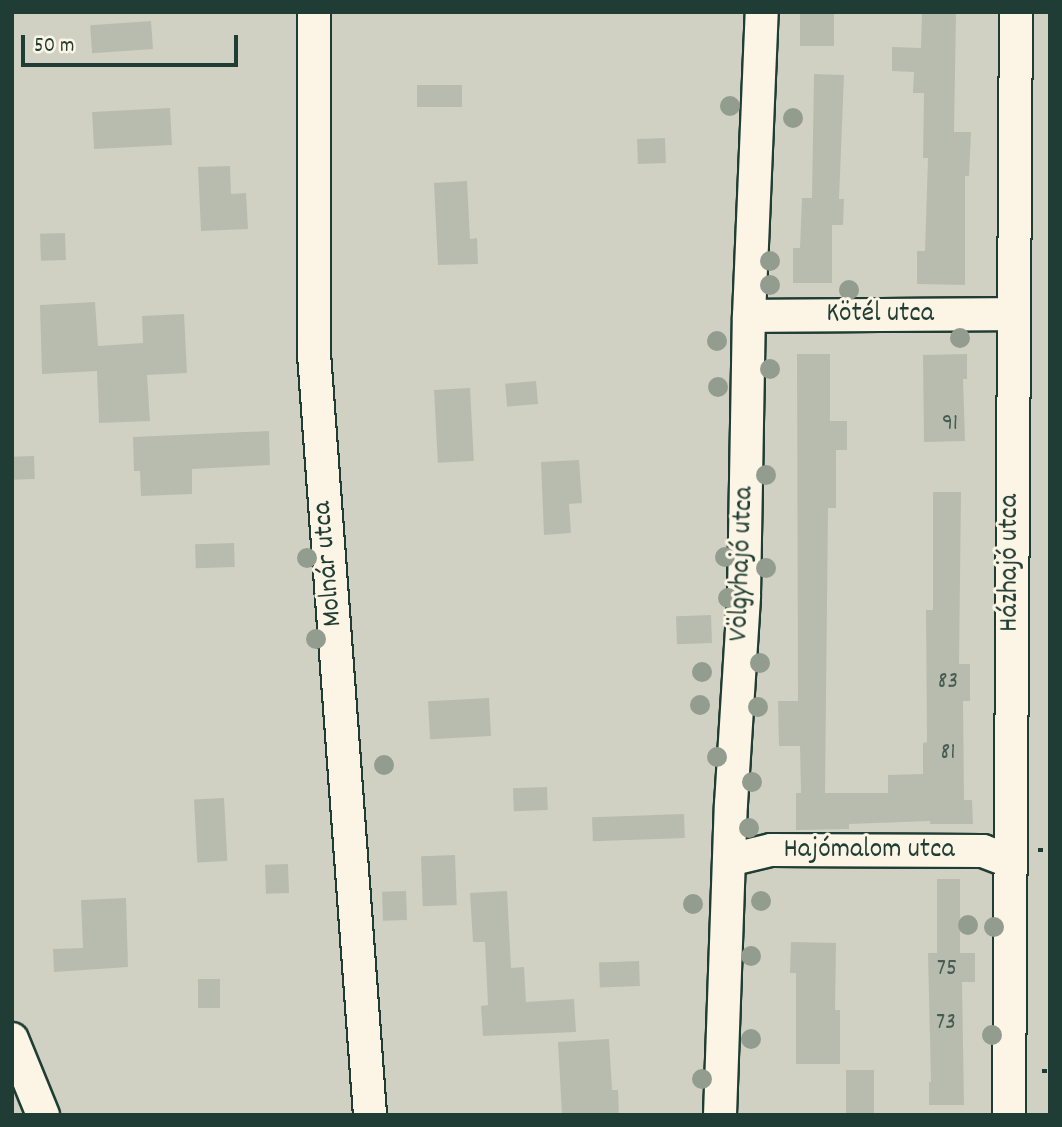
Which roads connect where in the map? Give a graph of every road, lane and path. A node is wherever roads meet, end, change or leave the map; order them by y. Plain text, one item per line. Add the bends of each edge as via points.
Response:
1 (314, 12) edge
2 (762, 12) edge
3 (1016, 12) edge
4 (1012, 314) junction
5 (749, 316) junction
6 (729, 860) junction
7 (1009, 860) junction
8 (12, 1040) edge
9 (1042, 1071) dead end
10 (1050, 1071) edge
11 (43, 1115) edge
12 (370, 1115) edge
13 (720, 1115) edge
14 (1009, 1115) edge

1 - 12 street, Molnár utca via 314,355
2 - 5 street, Völgyhajó utca
3 - 4 street, Házhajó utca
4 - 5 street, Kötél utca
4 - 7 street, Házhajó utca
5 - 6 street, Völgyhajó utca via 744,595
6 - 7 street, Hajómalom utca via 784,850 983,851
6 - 13 street, Völgyhajó utca
7 - 14 street, Házhajó utca
8 - 11 street
9 - 10 path

